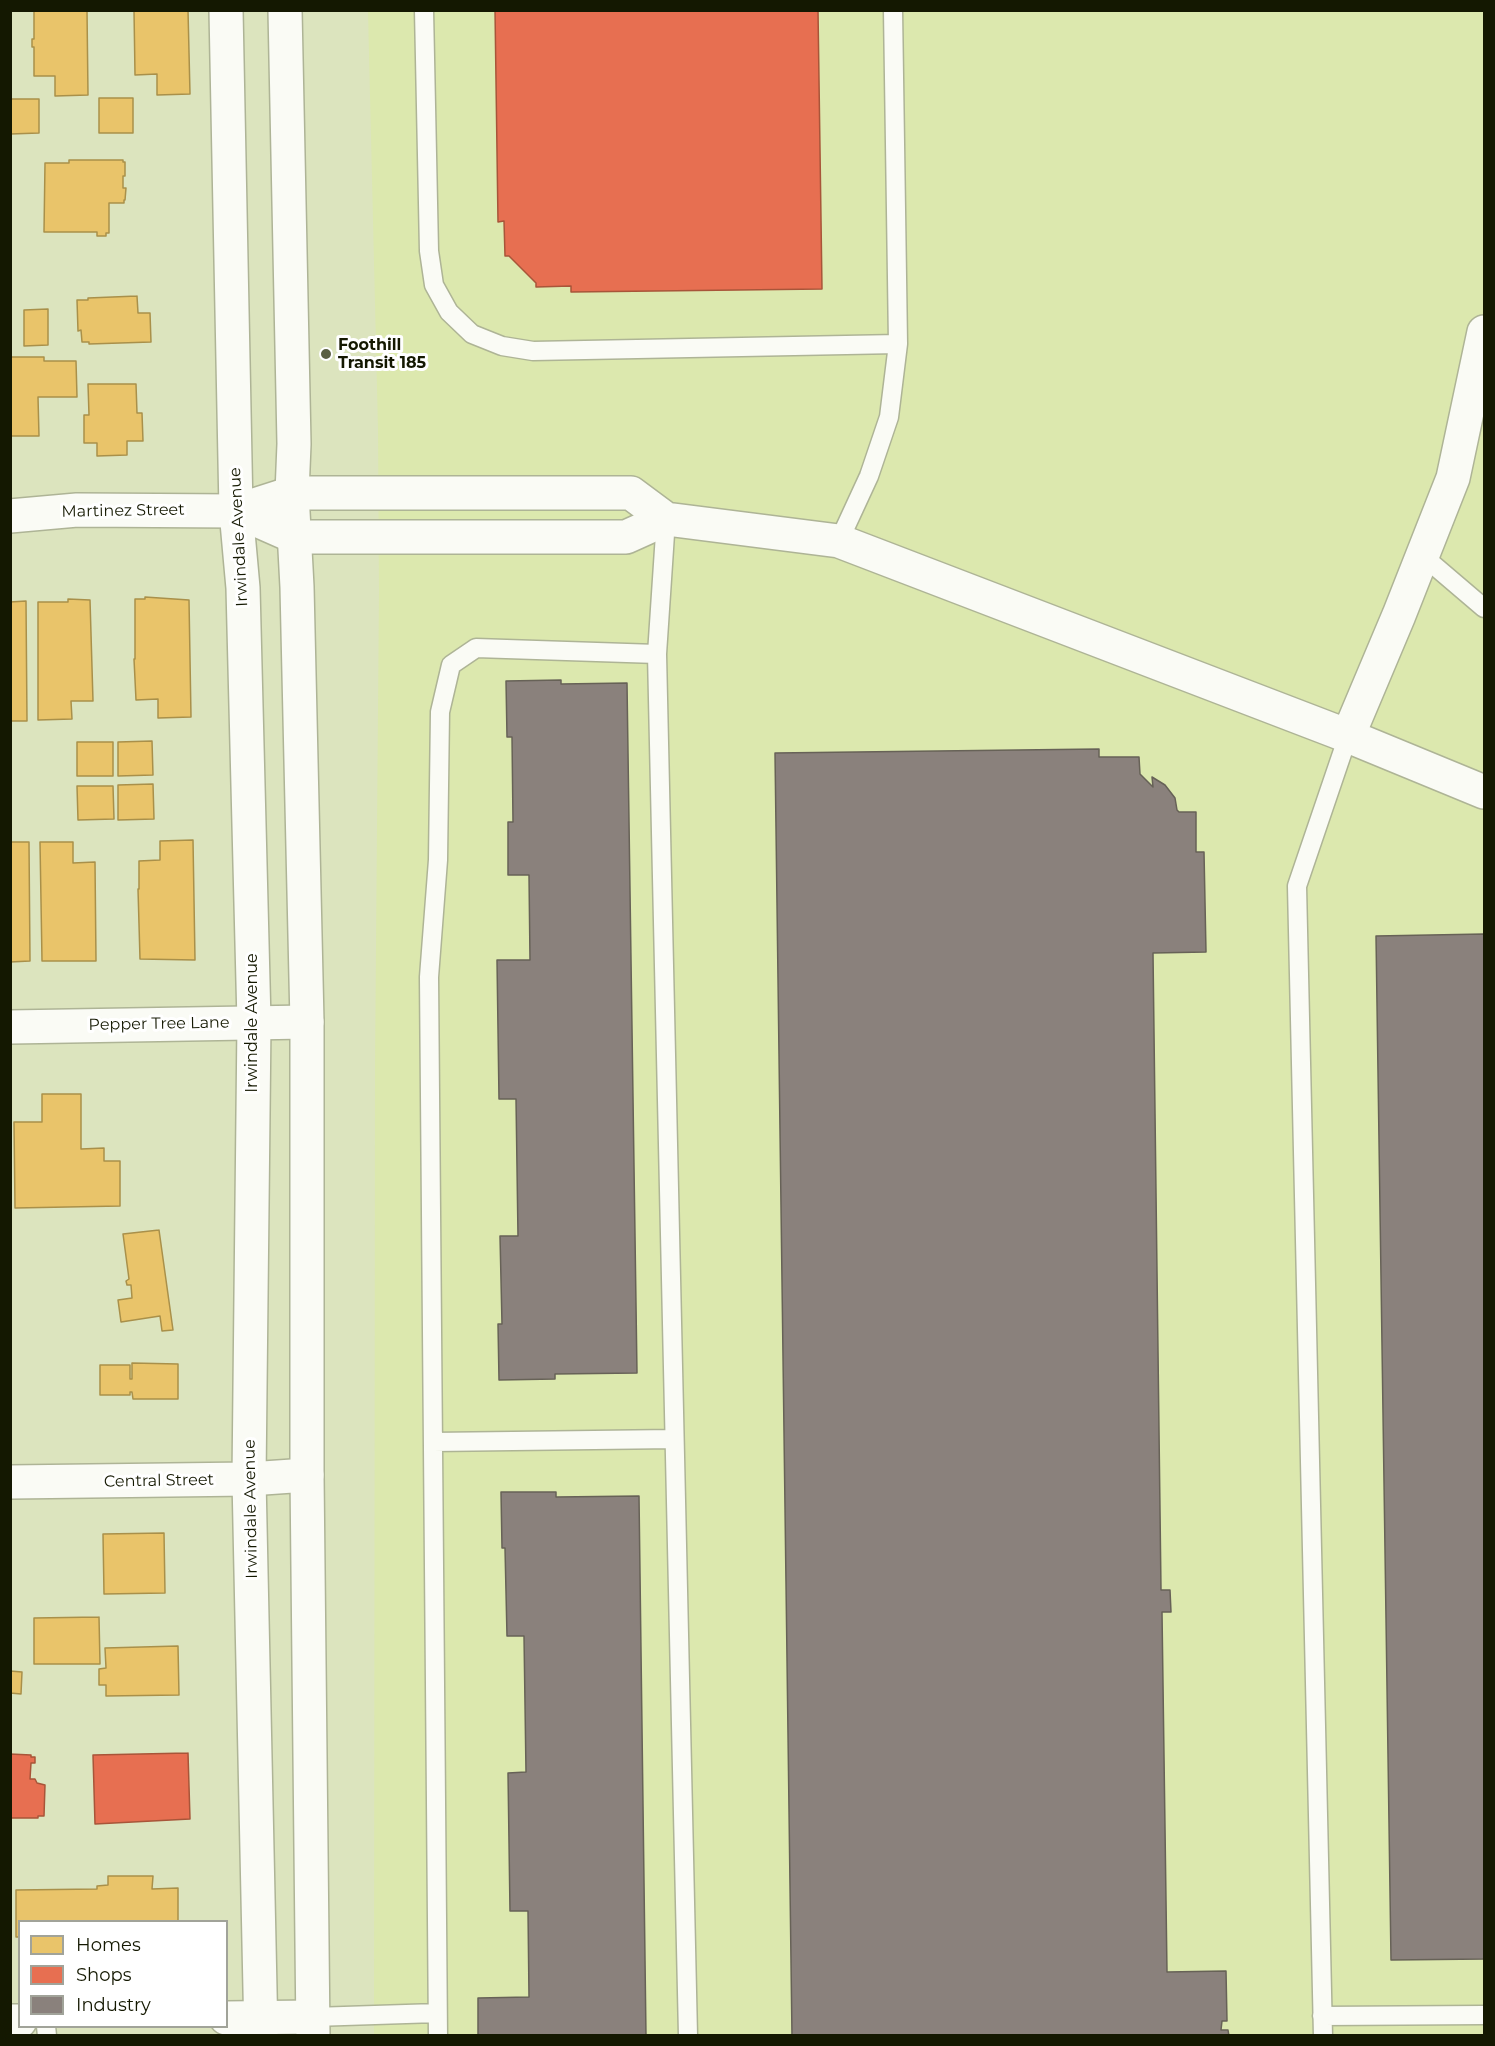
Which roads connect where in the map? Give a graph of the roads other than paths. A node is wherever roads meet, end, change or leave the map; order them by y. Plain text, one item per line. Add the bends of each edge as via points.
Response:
1 (226, 10) edge
2 (285, 10) edge
3 (424, 10) edge
4 (893, 18) edge
5 (1485, 332) edge
6 (898, 344) junction
7 (292, 493) junction
8 (236, 511) junction
9 (10, 516) edge
10 (666, 519) junction
11 (294, 537) junction
12 (839, 541) junction
13 (1423, 555) junction
14 (1485, 608) edge
15 (657, 654) junction
16 (1348, 736) junction
17 (1485, 792) edge
18 (254, 1022) junction
19 (307, 1022) junction
20 (10, 1028) edge
21 (674, 1439) junction
22 (433, 1442) junction
23 (307, 1475) junction
24 (249, 1479) junction
25 (10, 1482) edge
26 (437, 2013) junction
27 (1485, 2015) edge
28 (1322, 2016) junction
29 (228, 2019) edge
30 (313, 2026) edge
31 (261, 2027) edge
32 (438, 2036) edge
33 (688, 2036) edge
34 (1323, 2036) edge

1 - 8 main road, Irwindale Avenue
2 - 7 main road
3 - 6 lane via 429,251 439,294 449,312 472,334 502,346 533,351
4 - 6 lane
5 - 13 main road via 1453,478
6 - 12 lane via 889,417 869,476
7 - 8 main road
7 - 10 main road via 631,493
7 - 11 main road
8 - 9 main road, Martinez Street via 76,510
8 - 11 main road
8 - 18 main road, Irwindale Avenue via 243,588
10 - 11 main road via 626,537
10 - 12 main road
10 - 15 lane
11 - 19 main road
12 - 16 main road
13 - 14 lane
13 - 16 main road
15 - 21 lane
15 - 22 lane via 476,648 451,665 440,712 438,860 429,977
16 - 17 main road
16 - 28 lane via 1297,886
18 - 19 main road, Pepper Tree Lane
18 - 20 main road, Pepper Tree Lane
18 - 24 main road, Irwindale Avenue
19 - 23 main road
21 - 22 lane
21 - 33 lane
22 - 26 lane
23 - 24 main road, Central Street
23 - 30 main road
24 - 25 main road, Central Street
24 - 31 main road, Irwindale Avenue
26 - 30 lane
26 - 32 lane
27 - 28 lane
28 - 34 lane
29 - 31 main road
30 - 31 main road

